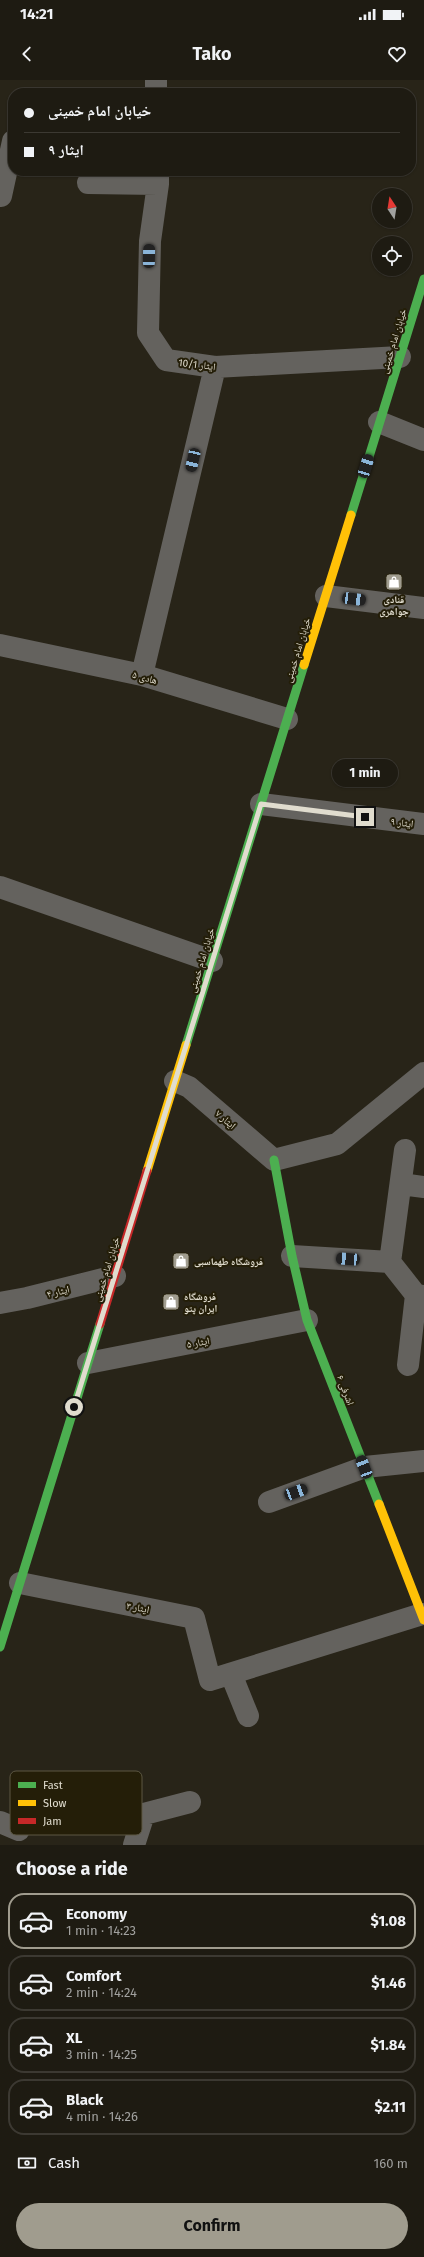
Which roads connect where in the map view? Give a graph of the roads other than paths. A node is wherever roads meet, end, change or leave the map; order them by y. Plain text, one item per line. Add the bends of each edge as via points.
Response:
1 (8, 164) edge
2 (158, 178) edge
3 (88, 183) dead end
4 (1, 196) dead end
5 (424, 279) edge
6 (400, 358) junction
7 (215, 367) junction
8 (380, 422) junction
9 (424, 440) edge
10 (326, 596) junction
11 (424, 608) edge
12 (0, 645) edge
13 (142, 675) junction
14 (287, 719) junction
15 (261, 804) junction
16 (424, 824) edge
17 (0, 887) edge
18 (212, 961) junction
19 (424, 1074) edge
20 (175, 1081) junction
21 (405, 1150) dead end
22 (274, 1160) junction
23 (401, 1184) junction
24 (424, 1187) edge
25 (292, 1256) junction
26 (390, 1262) junction
27 (115, 1276) junction
28 (420, 1296) edge
29 (0, 1303) edge
30 (307, 1320) junction
31 (88, 1363) junction
32 (408, 1365) dead end
33 (424, 1461) edge
34 (364, 1467) junction
35 (269, 1502) dead end
36 (20, 1583) junction
37 (423, 1617) edge
38 (0, 1647) edge
39 (231, 1674) junction
40 (248, 1716) dead end
41 (190, 1802) dead end
42 (142, 1820) edge
43 (137, 1835) edge
44 (134, 1845) edge

1 - 4 street
2 - 3 street
2 - 7 street, ایثار 10/1 via 150,241 148,333 166,360
5 - 6 main road, خیابان امام خمینی
6 - 7 street, ایثار 10/1
6 - 8 main road, خیابان امام خمینی
7 - 13 street
8 - 9 street
8 - 10 main road, خیابان امام خمینی
10 - 11 street
10 - 14 main road, خیابان امام خمینی
12 - 13 street, هادی ۵
13 - 14 street, هادی ۵
14 - 15 main road, خیابان امام خمینی
15 - 16 street, ایثار ۹
15 - 18 main road, خیابان امام خمینی
17 - 18 street
18 - 20 main road, خیابان امام خمینی
19 - 22 street via 337,1144
20 - 22 street, ایثار ۷ via 189,1087
20 - 27 main road, خیابان امام خمینی
21 - 23 street
22 - 25 main road, اشرفی ۶
23 - 24 street
23 - 26 street
25 - 26 street
25 - 30 main road, اشرفی ۶
26 - 28 street
27 - 29 street, ایثار ۴
27 - 31 main road, خیابان امام خمینی
28 - 32 street
30 - 31 street, ایثار ۵
30 - 34 main road, اشرفی ۶
31 - 36 main road, خیابان امام خمینی
33 - 34 street
34 - 35 street
34 - 37 main road, اشرفی ۶
36 - 38 main road, خیابان امام خمینی
36 - 39 street, ایثار ۳ via 194,1618 210,1680
37 - 39 street
39 - 40 street
41 - 42 street via 144,1814
43 - 44 street

